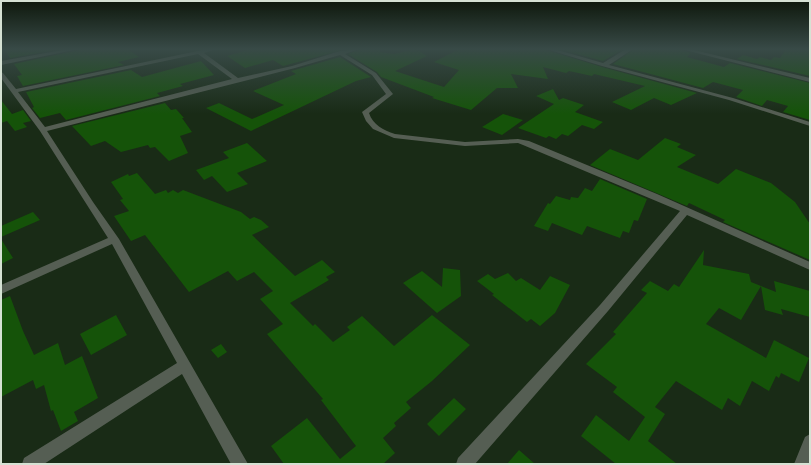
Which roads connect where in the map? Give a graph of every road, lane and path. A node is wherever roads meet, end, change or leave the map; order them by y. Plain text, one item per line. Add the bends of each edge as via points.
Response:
1 (110, 71) edge
2 (224, 71) edge
3 (277, 71) edge
4 (369, 71) edge
5 (625, 71) edge
6 (772, 71) edge
7 (1, 74) edge
8 (237, 80) junction
9 (810, 80) edge
10 (15, 91) junction
11 (810, 124) edge
12 (43, 130) junction
13 (685, 211) junction
14 (114, 239) junction
15 (810, 266) edge
16 (1, 290) edge
17 (185, 365) junction
18 (810, 442) edge
19 (30, 464) edge
20 (240, 464) edge
21 (464, 464) edge
22 (802, 464) edge

1 - 10 street
2 - 8 street
3 - 8 street
4 - 13 street via 390,94 365,112 372,125 385,133 464,144 518,141 526,143
5 - 11 street via 731,99
6 - 9 street
7 - 10 street
8 - 12 street
10 - 12 street
12 - 14 street
13 - 15 street
13 - 21 street via 591,325
14 - 16 street
14 - 17 street
17 - 19 street
17 - 20 street
18 - 22 street

